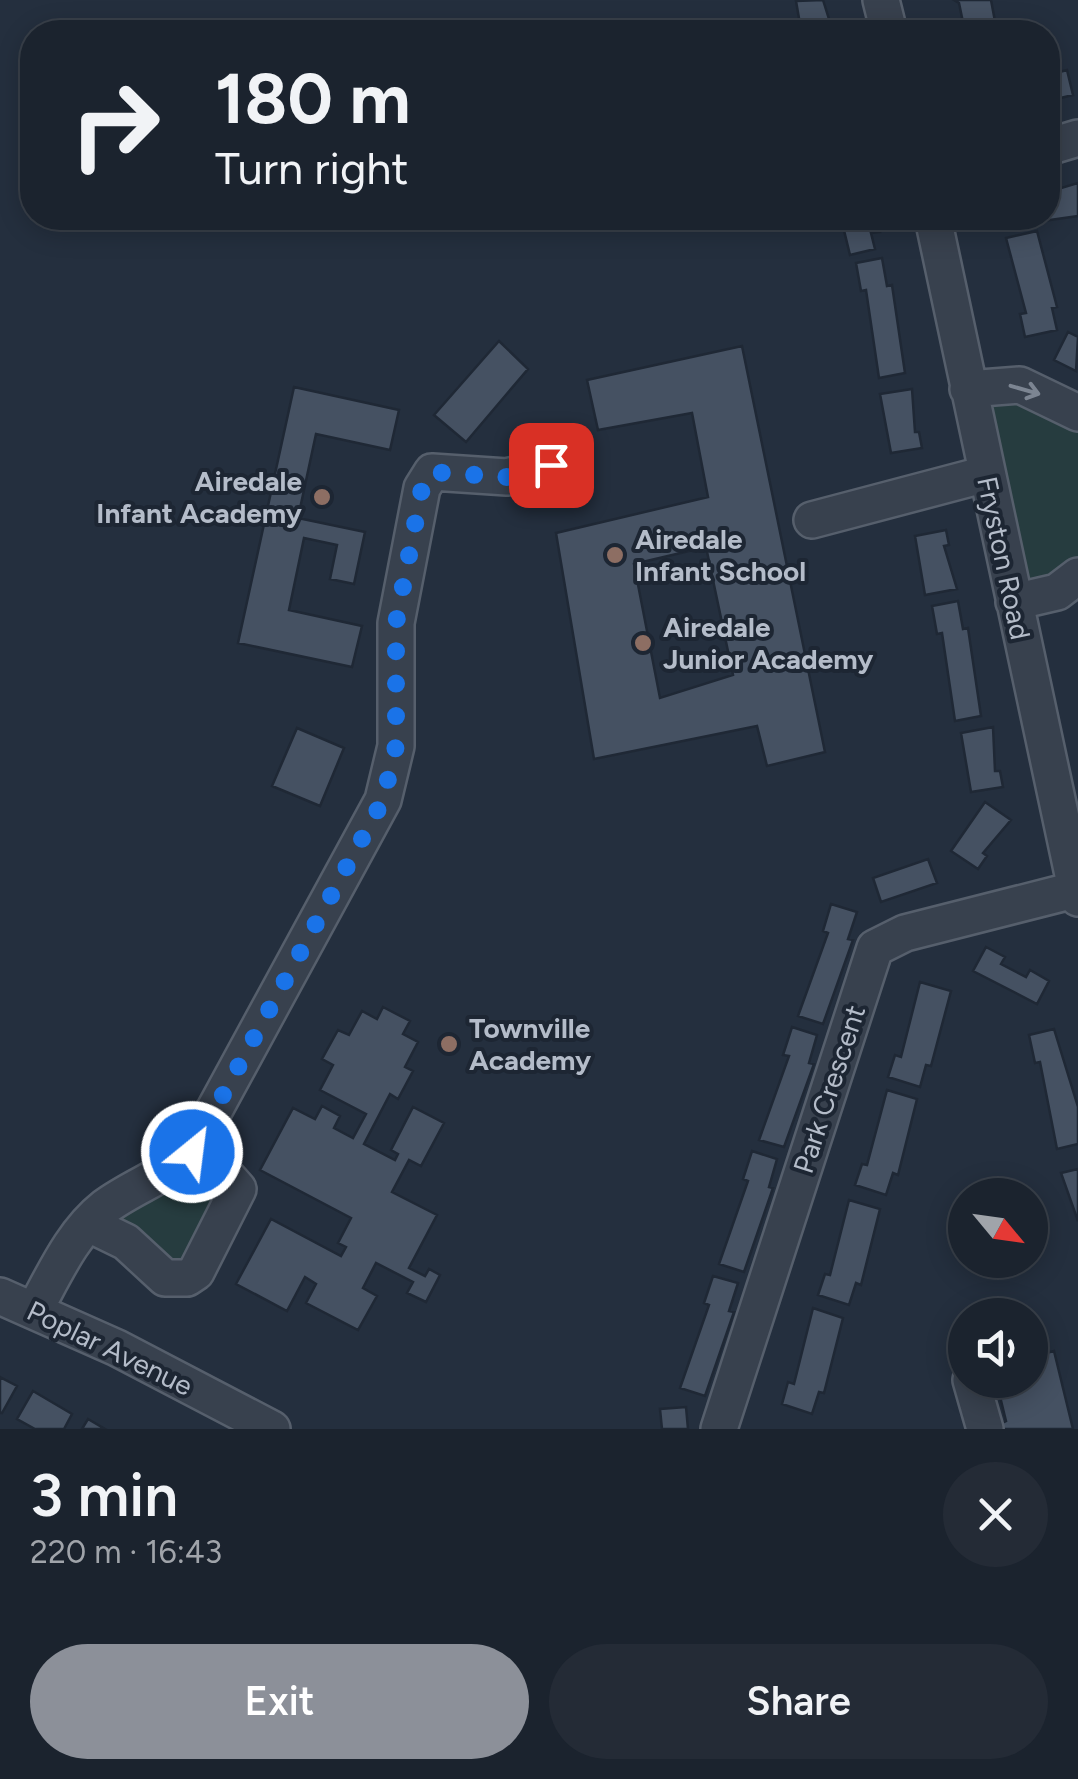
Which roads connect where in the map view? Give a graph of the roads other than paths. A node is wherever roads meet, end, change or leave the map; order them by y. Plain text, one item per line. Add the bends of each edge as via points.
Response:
1 (935, 230) edge
2 (968, 389) junction
3 (1078, 412) edge
4 (551, 465) dead end
5 (986, 474) junction
6 (812, 520) dead end
7 (1078, 576) edge
8 (1014, 602) junction
9 (1077, 893) edge
10 (178, 1165) junction
11 (88, 1224) junction
12 (0, 1296) edge
13 (34, 1311) junction
14 (977, 1398) edge
15 (272, 1429) edge
16 (719, 1429) edge
17 (985, 1429) edge

1 - 2 street, Fryston Road
2 -> 3 street via 1020,385
2 - 5 street, Fryston Road
4 - 10 street via 496,478 432,472 422,488 396,623 396,746 383,800 192,1152
5 - 6 street
5 - 8 street, Fryston Road
7 - 8 street via 1058,592
8 - 9 street, Fryston Road
9 - 16 street, Park Crescent via 905,934 875,948
10 - 11 street
10 - 11 street via 222,1172 238,1189 188,1278 166,1278 126,1242
11 - 13 street
12 - 13 street, Poplar Avenue
13 - 15 street, Poplar Avenue
14 - 17 street

